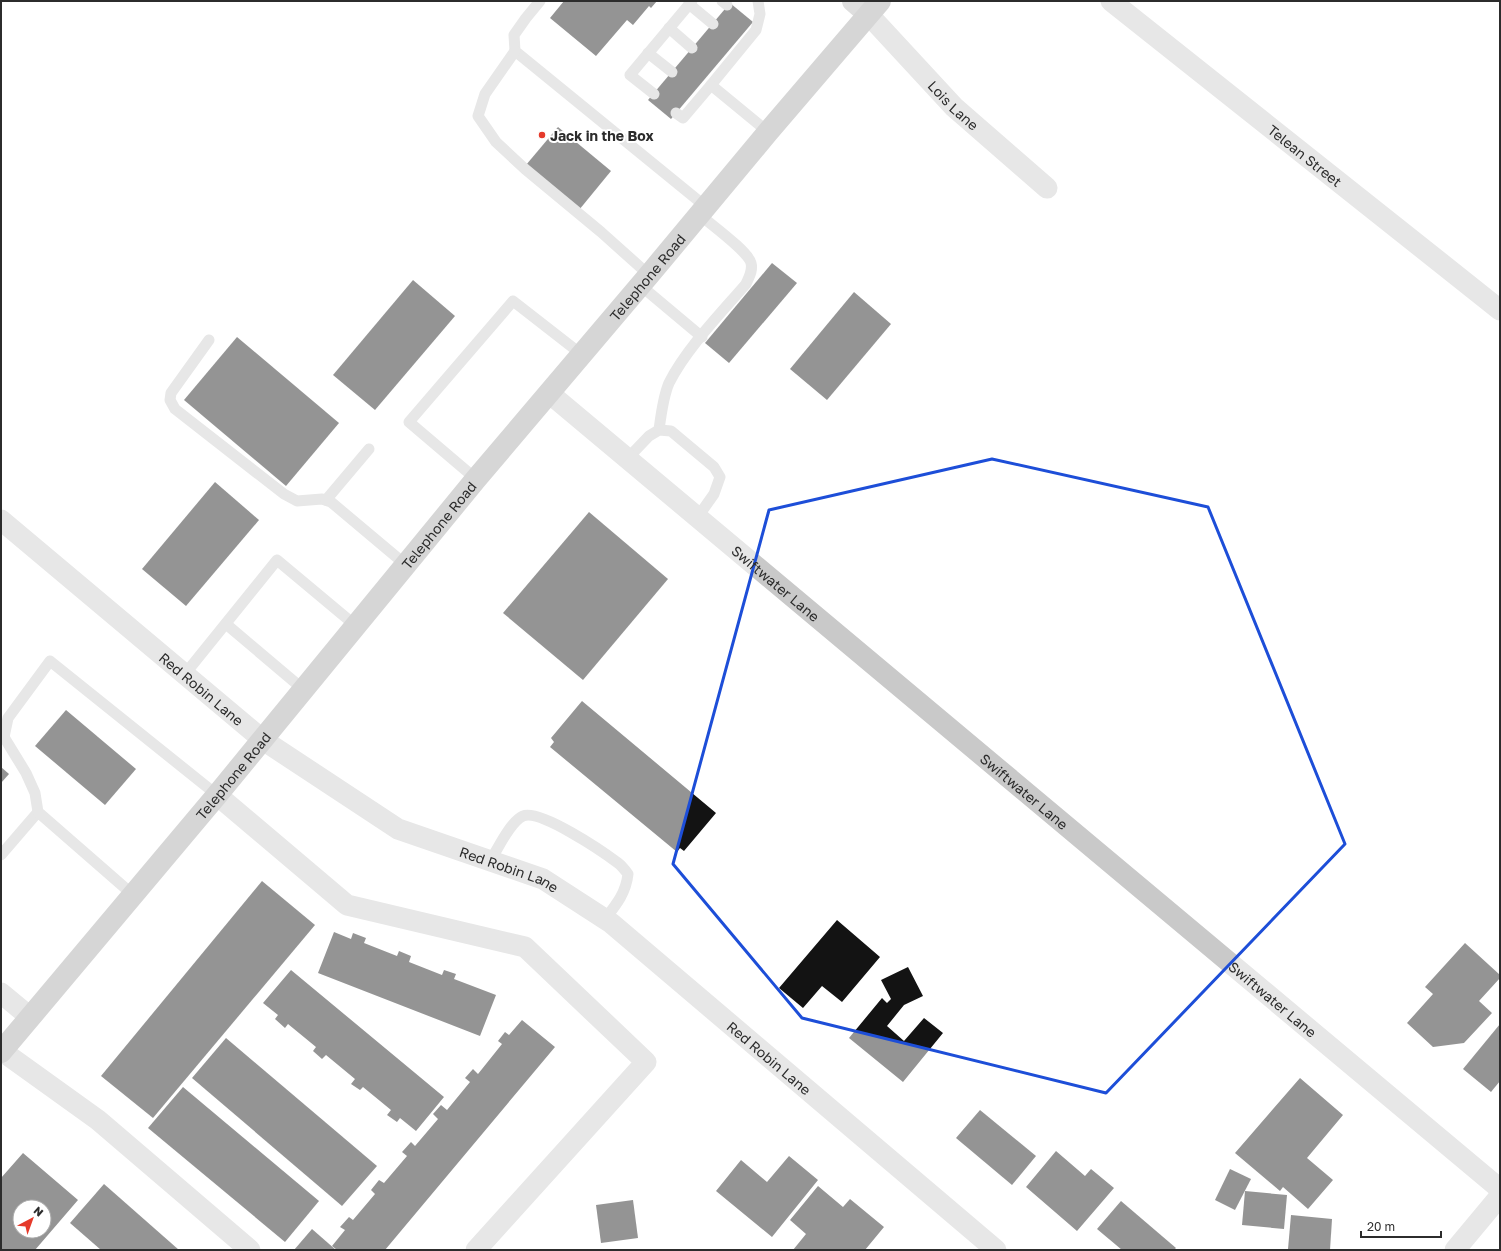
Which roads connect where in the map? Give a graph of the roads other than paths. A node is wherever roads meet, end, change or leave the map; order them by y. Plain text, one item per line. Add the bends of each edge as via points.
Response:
1 (540, 1) edge
2 (758, 1) edge
3 (1111, 1) edge
4 (691, 2) edge
5 (867, 5) edge
6 (713, 24) dead end
7 (669, 28) junction
8 (692, 48) dead end
9 (514, 51) junction
10 (648, 53) junction
11 (672, 72) dead end
12 (712, 85) junction
13 (654, 94) dead end
14 (676, 113) dead end
15 (768, 132) junction
16 (1047, 188) dead end
17 (702, 210) junction
18 (645, 280) junction
19 (1500, 310) edge
20 (702, 337) junction
21 (209, 340) dead end
22 (581, 354) junction
23 (548, 393) junction
24 (659, 430) junction
25 (369, 449) dead end
26 (627, 459) junction
27 (476, 479) junction
28 (326, 500) junction
29 (697, 518) junction
30 (1, 520) edge
31 (406, 565) junction
32 (226, 624) junction
33 (356, 626) junction
34 (184, 674) junction
35 (304, 690) junction
36 (263, 740) junction
37 (217, 795) junction
38 (38, 812) junction
39 (1, 855) edge
40 (490, 861) junction
41 (132, 894) junction
42 (605, 919) junction
43 (1, 993) edge
44 (30, 1017) junction
45 (2, 1051) edge
46 (1500, 1189) edge
47 (1500, 1196) edge
48 (250, 1250) edge
49 (476, 1250) edge
50 (996, 1250) edge
51 (1455, 1250) edge

1 - 9 lane via 514,35
2 - 12 lane via 760,14 753,27 719,69
3 - 19 street, Telean Street
4 - 6 lane
4 - 7 lane
5 - 15 main road, Telephone Road
5 - 16 street, Lois Lane via 954,107
7 - 8 lane
7 - 10 lane
9 - 17 lane
9 - 18 lane via 485,94 478,116 496,142 601,232
10 - 11 lane
10 - 13 lane via 630,75
12 - 14 lane via 698,94 683,118
12 - 15 lane
15 - 17 main road, Telephone Road
17 - 18 main road, Telephone Road
17 - 20 lane via 745,253 752,263 752,273 746,284
18 - 20 lane
18 - 22 main road, Telephone Road
20 - 24 lane via 669,384
21 - 28 lane via 171,393 172,405 284,494 297,501
22 - 23 main road, Telephone Road
22 - 27 lane via 513,301 409,422
23 - 26 street, Swiftwater Lane
23 - 27 main road, Telephone Road
24 - 26 lane via 649,436
24 - 29 lane via 671,432 714,467 720,477 714,494
25 - 28 lane
26 - 29 street, Swiftwater Lane
27 - 31 main road, Telephone Road
28 - 31 lane via 338,506
29 - 46 street, Swiftwater Lane
30 - 34 street, Red Robin Lane
31 - 33 main road, Telephone Road
32 - 33 lane via 277,560
32 - 34 lane
32 - 35 lane
33 - 35 main road, Telephone Road
34 - 36 street, Red Robin Lane
35 - 36 main road, Telephone Road
36 - 37 main road, Telephone Road
36 - 40 street, Red Robin Lane via 398,829
37 - 38 lane via 50,661 8,718 4,737 26,773 35,794
37 - 41 main road, Telephone Road
37 - 49 street via 347,905 525,947 646,1062
38 - 39 lane
38 - 41 lane
40 - 42 street, Red Robin Lane via 543,879
40 - 42 lane via 513,824 523,816 533,815 558,824 619,864 628,874 627,886
41 - 44 main road, Telephone Road
42 - 50 street, Red Robin Lane
43 - 44 street
44 - 45 main road, Telephone Road
45 - 48 street via 98,1120
47 - 51 street

